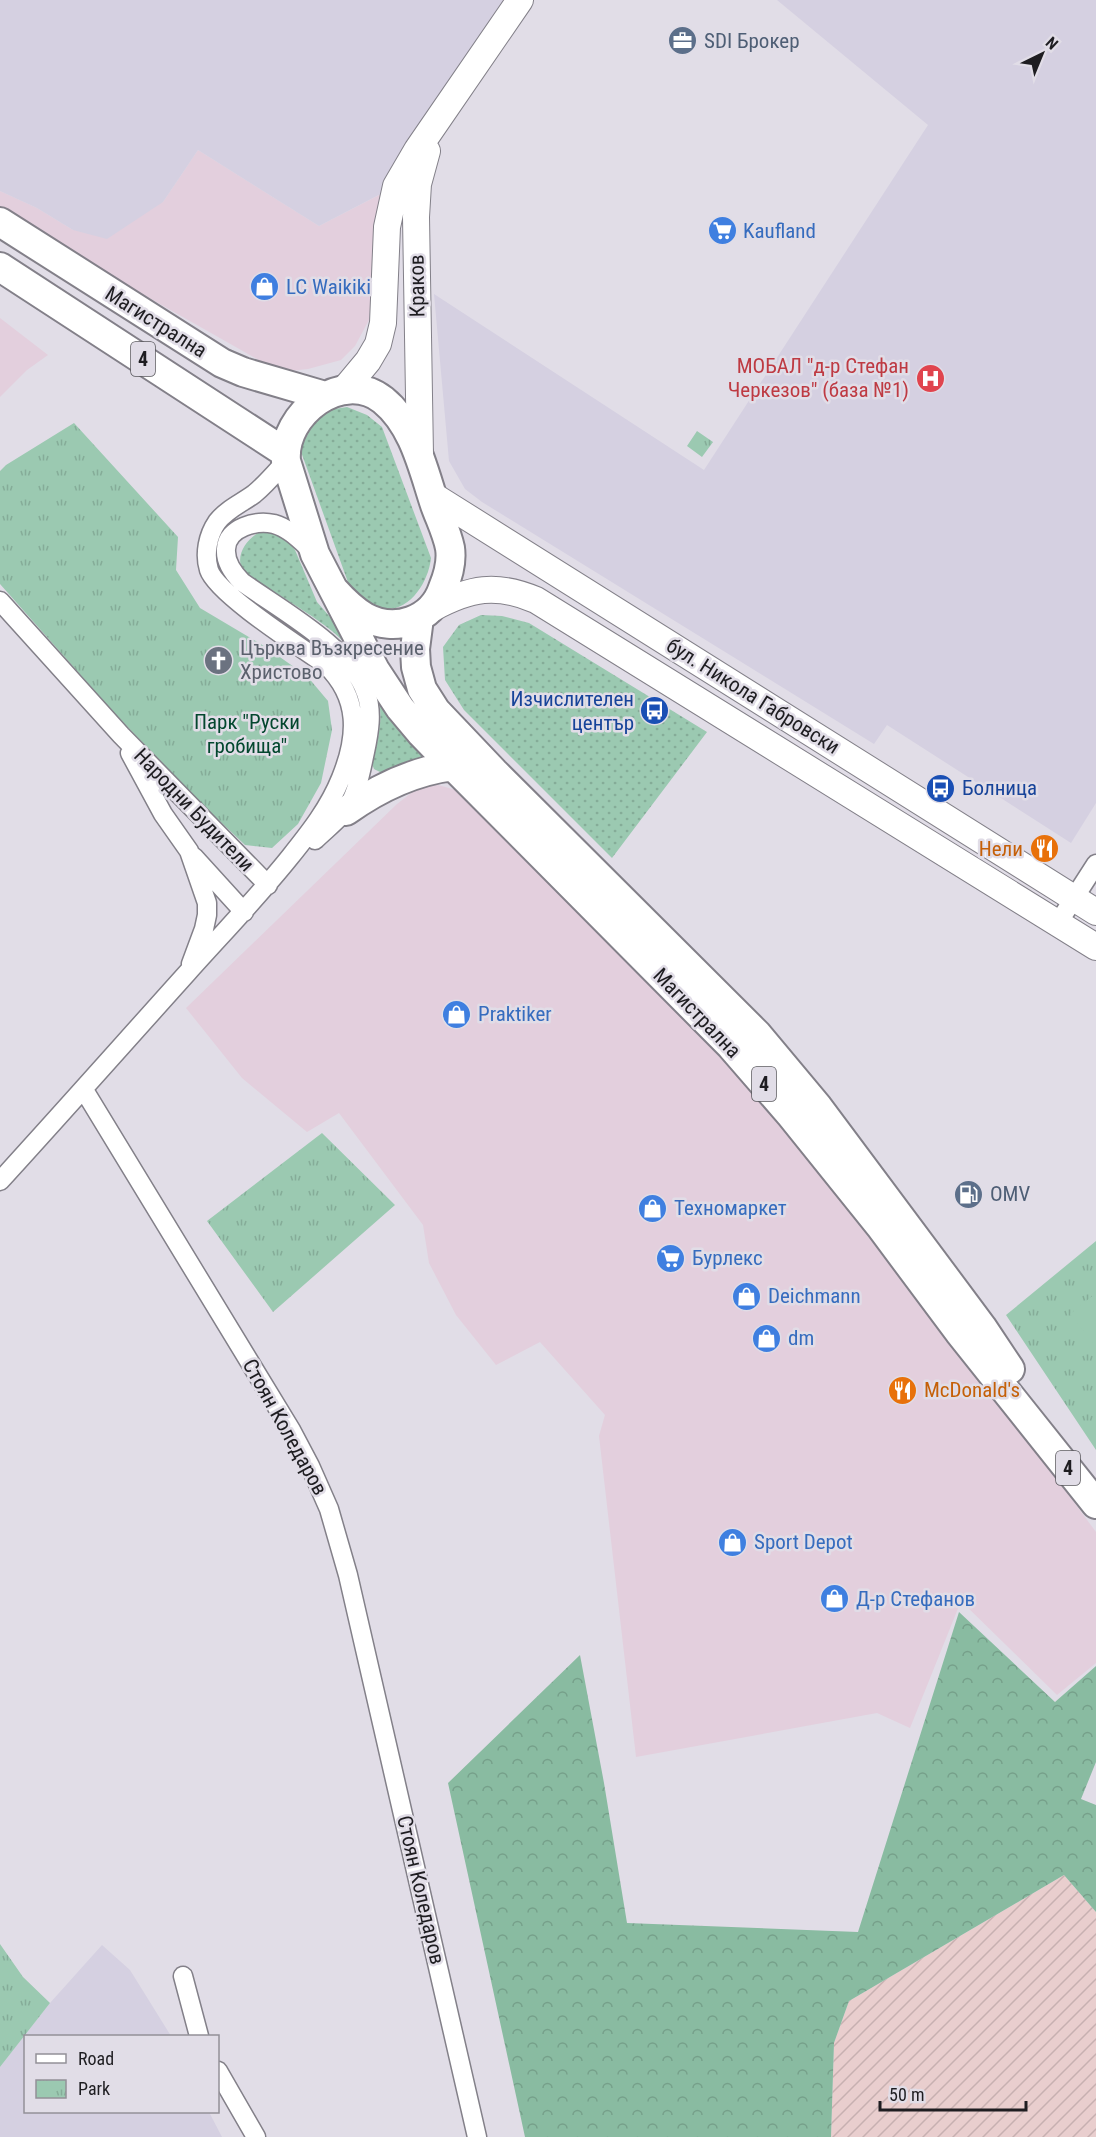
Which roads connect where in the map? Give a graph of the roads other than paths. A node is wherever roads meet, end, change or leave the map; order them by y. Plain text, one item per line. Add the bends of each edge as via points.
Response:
1 (520, 0) edge
2 (440, 117) junction
3 (0, 222) edge
4 (0, 267) edge
5 (334, 394) junction
6 (286, 457) junction
7 (420, 459) junction
8 (432, 495) junction
9 (315, 554) junction
10 (333, 590) junction
11 (0, 601) edge
12 (426, 613) junction
13 (121, 735) junction
14 (453, 766) junction
15 (346, 811) junction
16 (189, 851) junction
17 (1096, 864) edge
18 (268, 885) junction
19 (1074, 898) junction
20 (244, 912) junction
21 (1096, 912) edge
22 (1058, 923) junction
23 (1096, 947) edge
24 (187, 973) junction
25 (84, 1090) junction
26 (0, 1181) edge
27 (1096, 1498) edge
28 (1096, 1504) edge
29 (183, 1976) dead end
30 (198, 2035) edge
31 (219, 2073) edge
32 (256, 2137) edge
33 (477, 2137) edge

1 - 2 street, Краков
2 - 5 street, Краков via 396,186 387,227 383,323 378,344 368,361
2 - 7 street, Краков via 421,169 417,198
3 - 5 main road, Магистрална / 4 via 222,363 243,372
4 - 6 main road, Магистрална / 4
5 - 6 main road via 306,409 290,436
5 - 7 main road, Магистрална / 4 via 363,391 382,400 401,421
6 - 9 main road, Магистрална / 4
6 - 18 street via 255,493 219,519 210,533 209,571 238,602 339,677 350,699 354,727 342,777 326,810
7 - 8 main road, Магистрална / 4
8 - 12 main road, Магистрална / 4 via 450,550 446,582
8 - 19 street, бул. Никола Габровски
9 - 10 main road, Магистрална / 4
9 - 15 street via 287,530 261,523 237,530 226,550 233,572 242,582 332,645 357,675 366,693 370,709 368,741
10 - 12 main road, Магистрална / 4 via 353,609 376,621 400,623
10 - 14 main road, Магистрална / 4 via 400,708
11 - 13 street, Народни Будители
12 - 22 street, бул. Никола Габровски via 453,597 488,589 536,600
12 - 27 main road, Магистрална / 4 via 415,649 416,667 422,689 436,711 757,1034 819,1107 982,1327
13 - 16 street, Народни Будители via 163,814
13 - 18 street, Народни Будители
14 - 15 main road via 398,781
14 - 28 main road, Магистрална / 4 via 731,1046 880,1226
15 - 18 street
16 - 20 street
16 - 24 street, Народни Будители via 207,903 207,915
17 - 19 street
18 - 20 street
19 - 21 street, бул. Никола Габровски
19 - 22 street
20 - 24 street
22 - 23 street, бул. Никола Габровски
24 - 25 street
25 - 26 street
25 - 33 street, Стоян Коледаров via 291,1430 329,1509 348,1575
29 - 30 street
31 - 32 street

